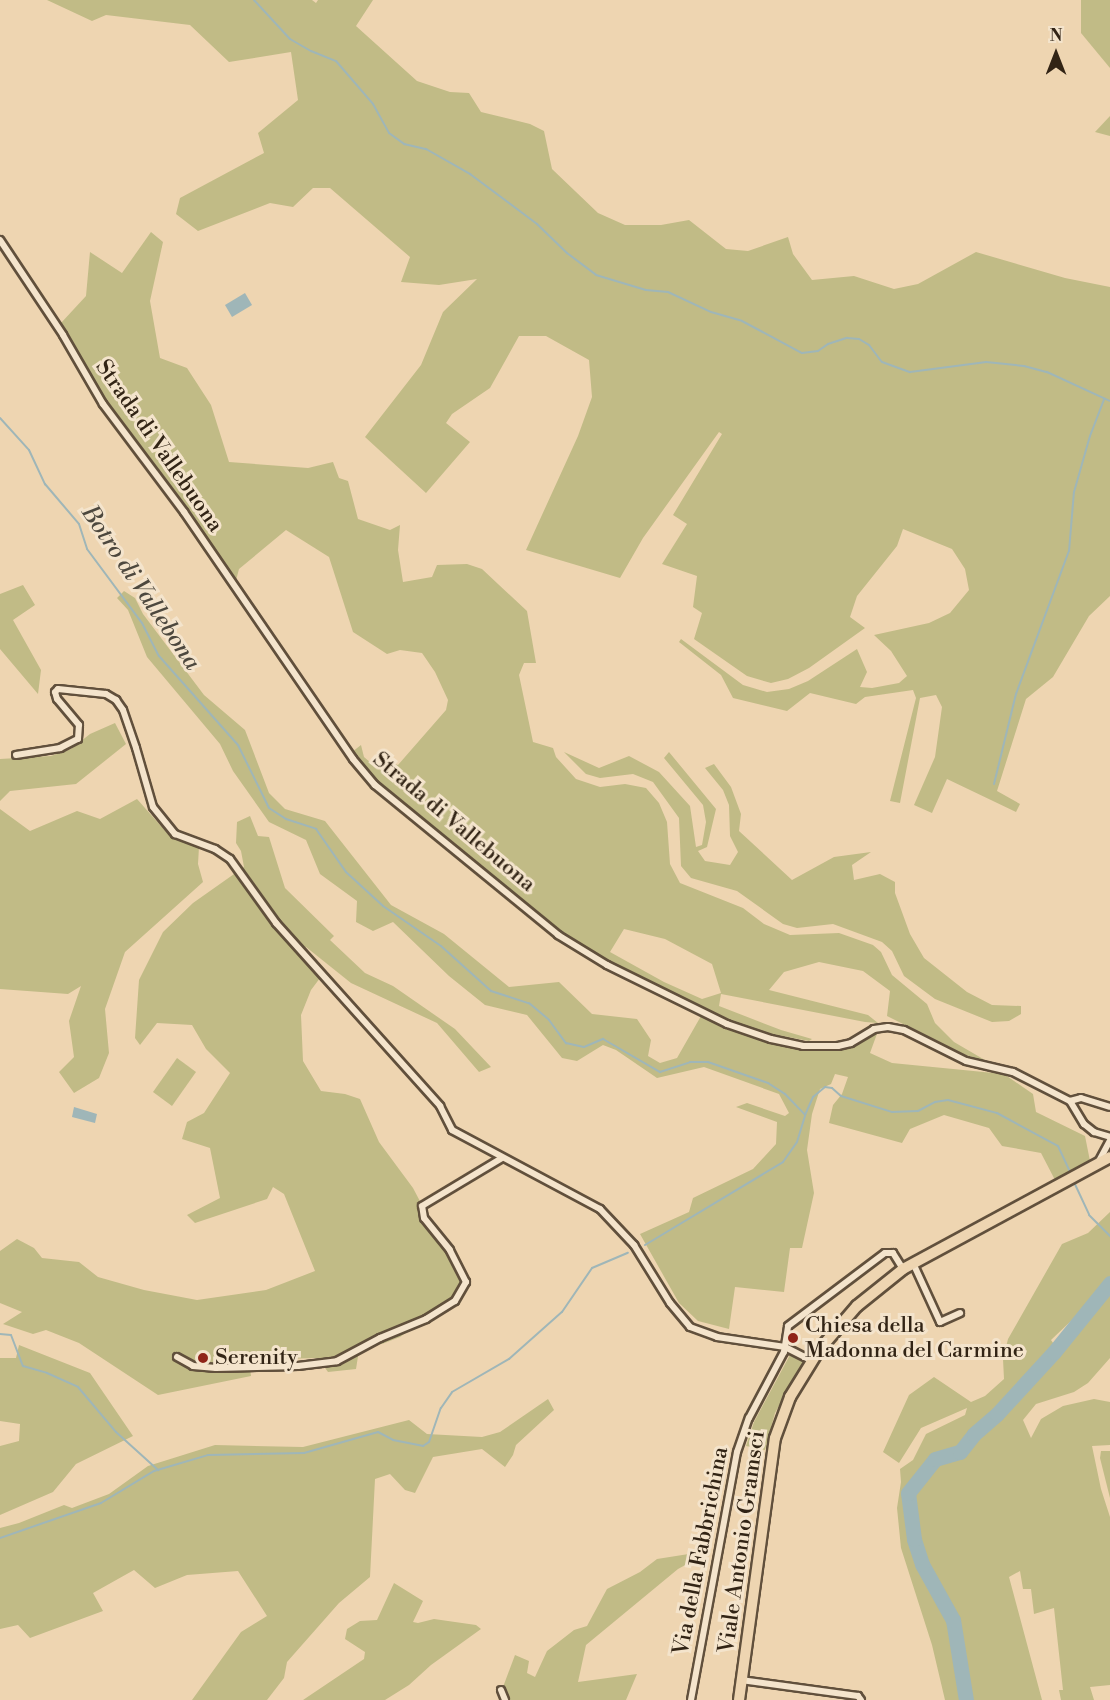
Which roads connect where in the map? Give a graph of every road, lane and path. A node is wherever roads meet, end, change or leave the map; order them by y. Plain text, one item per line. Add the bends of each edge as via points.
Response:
1 (0, 240) edge
2 (16, 755) dead end
3 (1070, 1101) junction
4 (1110, 1107) edge
5 (1110, 1139) edge
6 (1110, 1157) edge
7 (502, 1158) junction
8 (1097, 1164) junction
9 (908, 1266) junction
10 (960, 1313) dead end
11 (785, 1347) junction
12 (177, 1357) dead end
13 (812, 1361) junction
14 (741, 1680) junction
15 (501, 1690) dead end
16 (859, 1698) edge
17 (505, 1700) edge
18 (691, 1700) edge
19 (739, 1700) edge

1 - 3 street, Strada di Vallebuona via 103,404 184,512 353,759 375,785 558,935 607,965 727,1024 771,1039 803,1046 838,1046 874,1029 904,1030 966,1060 1013,1072
2 - 7 street via 65,747 78,739 79,725 57,699 58,688 106,694 116,700 123,710 153,807 175,834 230,859 276,923 441,1106 452,1130
3 - 4 street via 1081,1098
3 - 5 street via 1084,1124
5 - 8 street
6 - 8 main road, Viale Antonio Gramsci
7 - 11 street via 600,1209 637,1248 670,1303 690,1327 717,1337
7 - 12 street via 422,1206 424,1218 450,1250 466,1282 455,1301 426,1319 337,1361 216,1368 193,1366
8 - 9 main road, Viale Antonio Gramsci
9 - 10 street via 940,1322
9 - 11 street, Via della Fabbrichina via 893,1253 884,1253 793,1320 787,1329
9 - 13 main road, Viale Antonio Gramsci via 848,1314
11 - 13 street
11 - 18 street, Via della Fabbrichina via 749,1418 737,1452
13 - 14 main road, Viale Antonio Gramsci via 790,1397 775,1438
14 - 16 street
14 - 19 main road, Viale Antonio Gramsci
15 - 17 street

